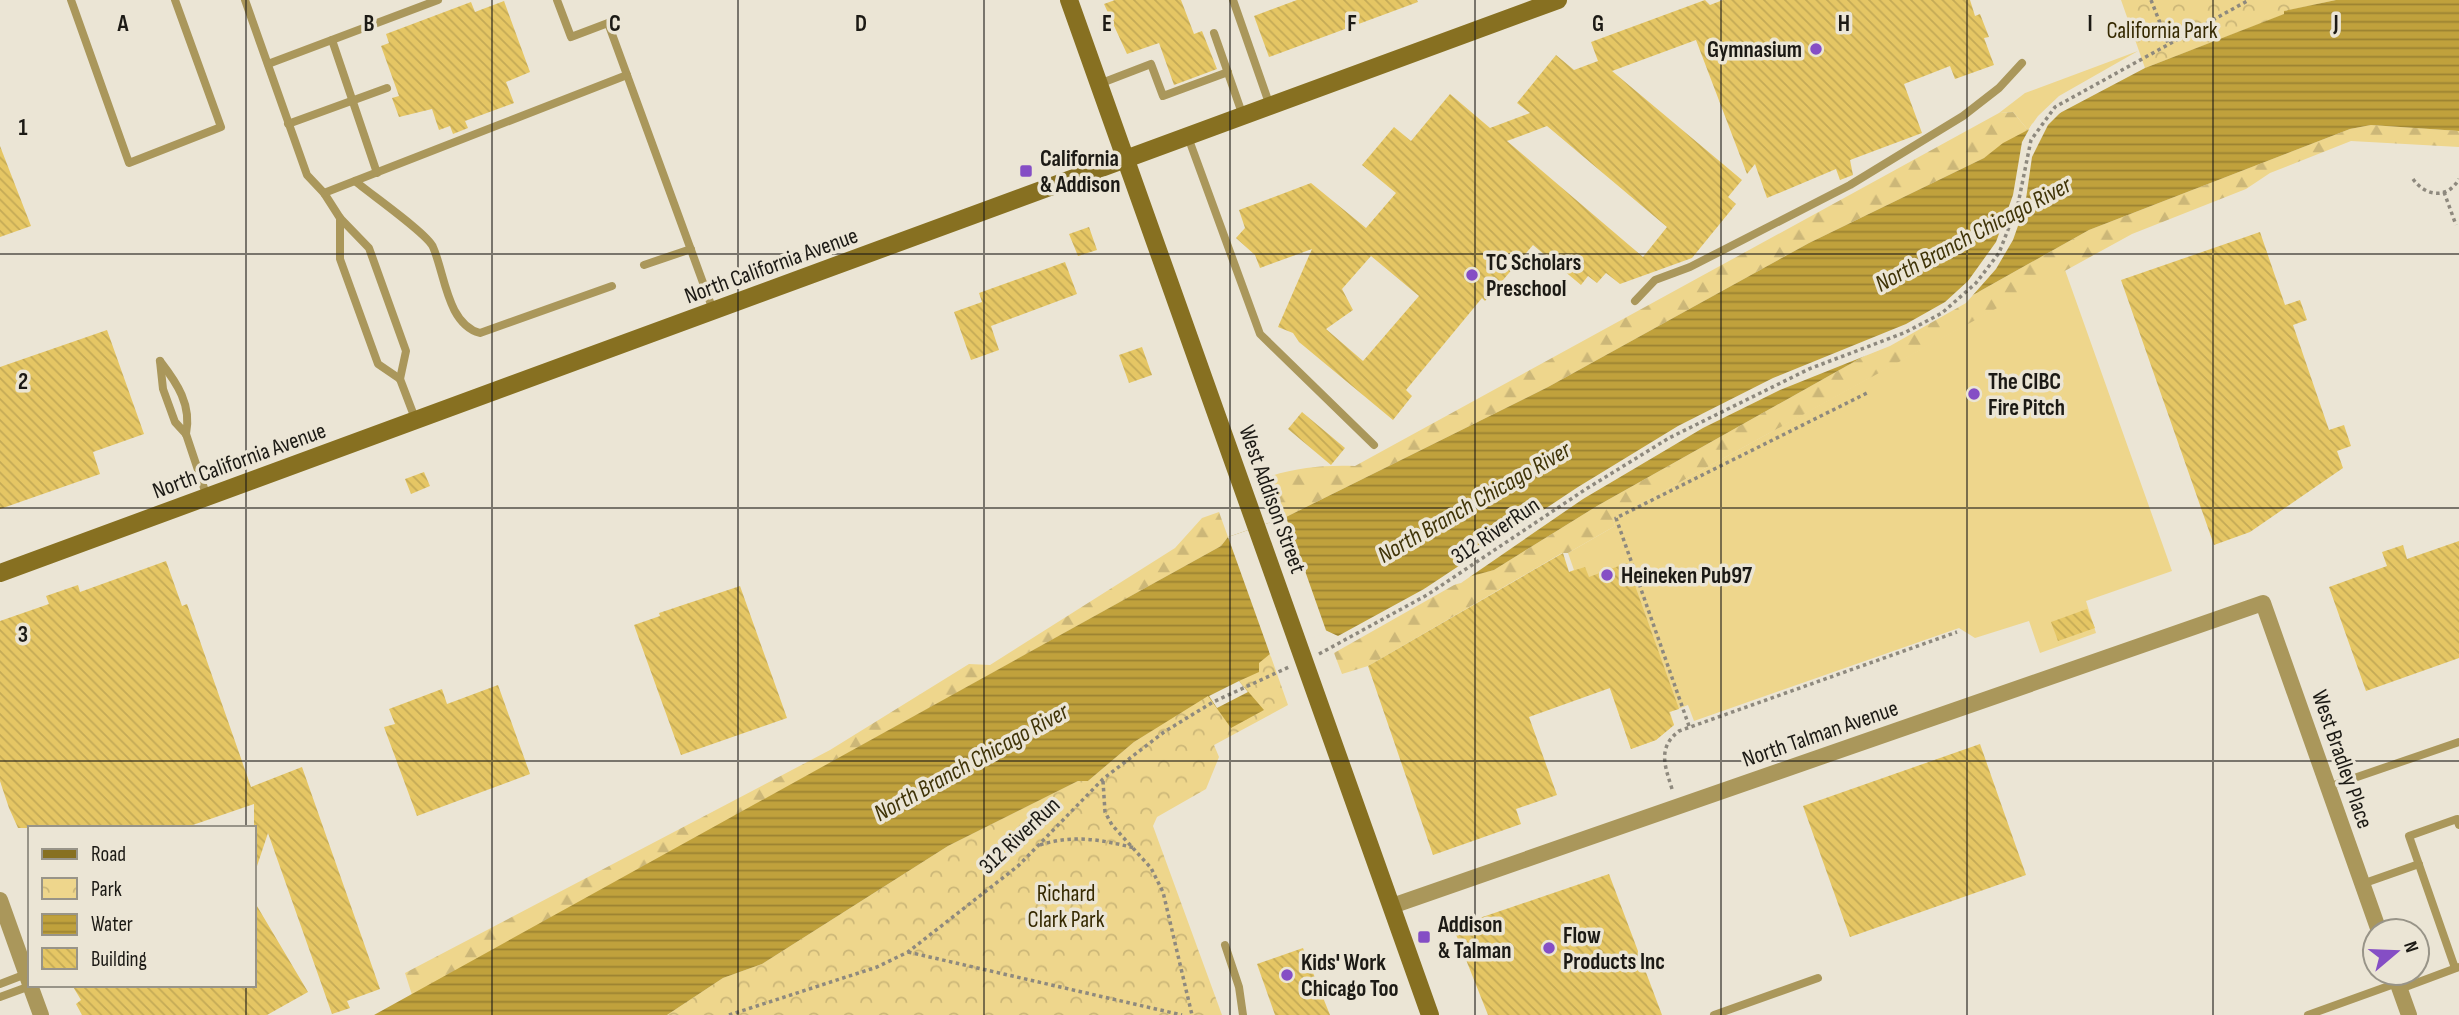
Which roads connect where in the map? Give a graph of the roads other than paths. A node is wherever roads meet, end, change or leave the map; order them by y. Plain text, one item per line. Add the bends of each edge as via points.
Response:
1 (71, 0) edge
2 (176, 0) edge
3 (245, 0) edge
4 (438, 0) edge
5 (557, 0) edge
6 (1069, 0) edge
7 (1233, 0) edge
8 (1558, 0) edge
9 (1214, 33) dead end
10 (332, 40) junction
11 (2022, 63) dead end
12 (268, 64) junction
13 (1228, 72) junction
14 (627, 75) junction
15 (1099, 84) junction
16 (387, 88) dead end
17 (352, 101) junction
18 (1270, 106) junction
19 (1243, 117) junction
20 (288, 124) junction
21 (1188, 137) junction
22 (1126, 160) junction
23 (377, 173) junction
24 (355, 181) junction
25 (324, 193) junction
26 (340, 218) junction
27 (691, 248) junction
28 (644, 265) dead end
29 (612, 286) dead end
30 (1635, 301) dead end
31 (714, 312) junction
32 (400, 379) junction
33 (416, 421) junction
34 (186, 434) junction
35 (1374, 445) dead end
36 (207, 497) junction
37 (0, 573) edge
38 (2263, 603) joint
39 (2459, 742) edge
40 (2328, 787) junction
41 (2459, 825) edge
42 (2419, 864) junction
43 (2362, 884) junction
44 (0, 900) edge
45 (1392, 906) junction
46 (2374, 917) edge
47 (1225, 945) dead end
48 (2457, 968) edge
49 (2431, 974) edge
50 (1818, 978) dead end
51 (28, 979) edge
52 (28, 982) edge
53 (28, 983) edge
54 (0, 984) edge
55 (31, 987) edge
56 (2384, 987) edge
57 (2399, 987) edge
58 (0, 997) edge
59 (41, 1015) edge
60 (1244, 1015) edge
61 (1430, 1015) edge
62 (1714, 1015) edge
63 (2308, 1015) edge
64 (2409, 1015) edge

1 - 2 lane via 129,163 221,127
3 - 12 lane
4 - 10 lane
5 - 14 lane via 571,37 608,23
6 - 15 street, West Addison Street
7 - 18 lane
8 - 18 street, North California Avenue
9 - 13 lane
10 - 12 lane
10 - 17 lane
11 - 30 lane via 1964,116 1850,185 1690,267 1654,280
12 - 20 lane
13 - 15 lane via 1163,96 1151,64
13 - 19 lane
14 - 23 lane
14 - 27 lane
15 - 22 street, West Addison Street
16 - 17 lane
17 - 20 lane
17 - 23 lane
18 - 19 street, North California Avenue
19 - 21 street, North California Avenue
20 - 25 lane via 307,175
21 - 22 street, North California Avenue
21 - 35 lane via 1260,334
22 - 31 street, North California Avenue
22 - 45 street, West Addison Street
23 - 24 lane
24 - 25 lane
24 - 29 lane via 432,243 458,317 469,330 480,333
25 - 26 lane
26 - 32 lane via 340,259 378,364
26 - 32 lane via 369,248 406,351
27 - 28 lane
27 - 31 lane
31 - 33 street, North California Avenue
32 - 33 lane
33 - 36 street, North California Avenue
34 - 34 lane via 189,418 178,384 160,361 163,389 175,422
34 - 36 lane
36 - 37 street, North California Avenue
38 - 40 street, West Bradley Place
38 - 45 street, North Talman Avenue
39 - 40 lane
40 - 43 street, West Bradley Place
41 - 42 lane via 2457,819 2409,836
42 - 43 lane
42 - 48 lane
43 - 46 street, West Bradley Place
44 - 51 street
45 - 61 street, West Addison Street
47 - 60 lane
48 - 49 lane
50 - 62 lane
52 - 54 lane
53 - 58 lane
55 - 59 street
56 - 63 lane
57 - 64 street

